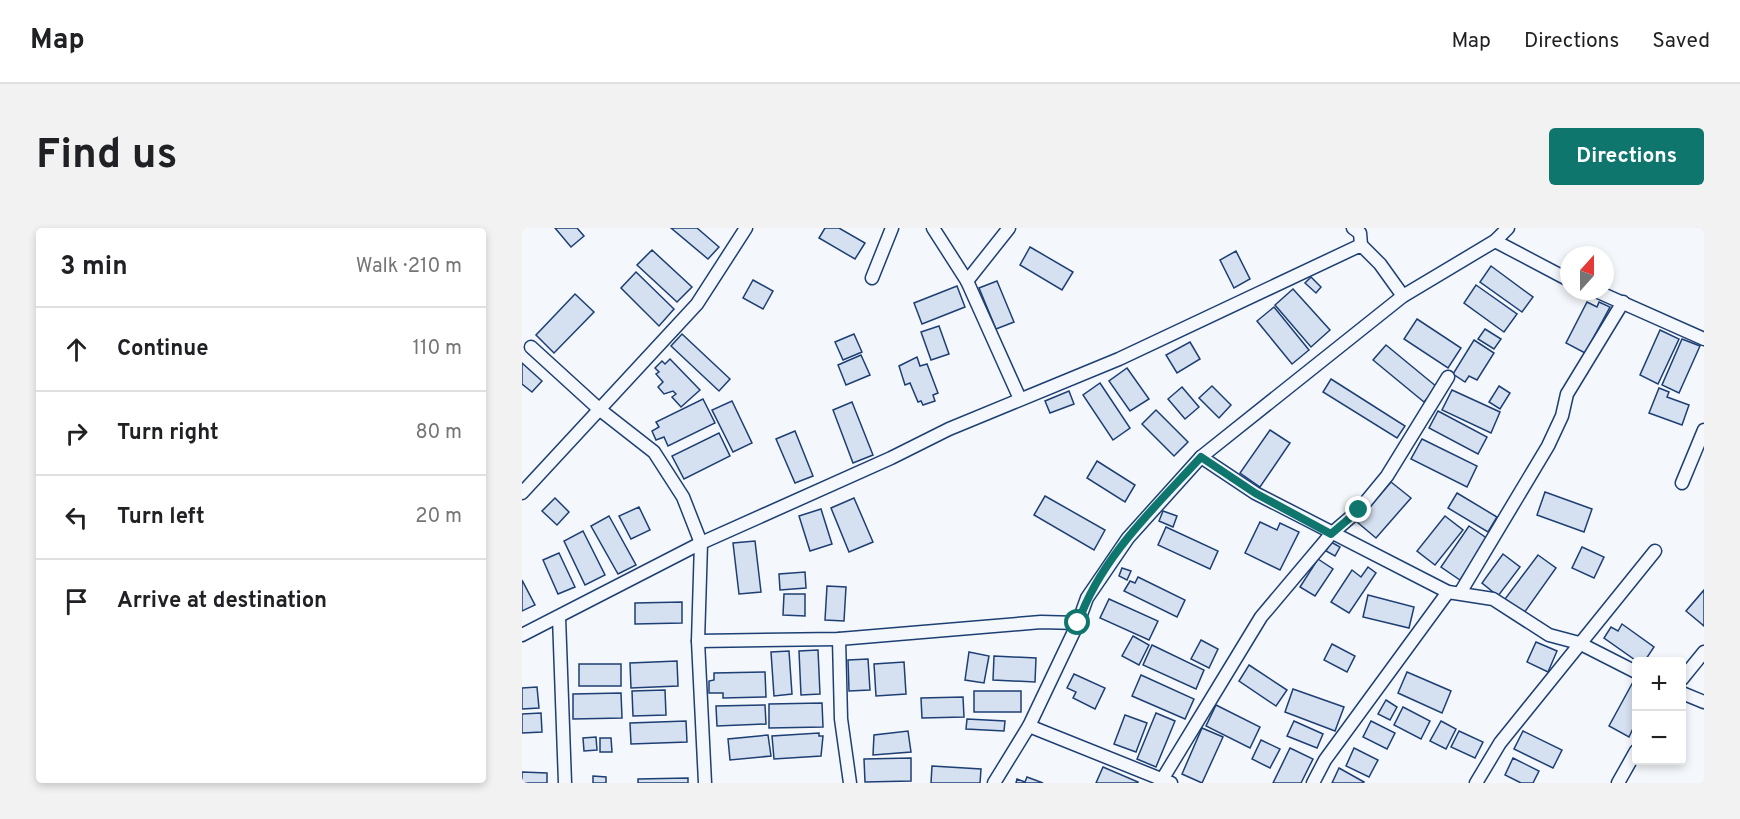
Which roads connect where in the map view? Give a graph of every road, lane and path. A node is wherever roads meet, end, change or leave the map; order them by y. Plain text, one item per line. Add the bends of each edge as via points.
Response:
1 (746, 228) edge
2 (892, 228) edge
3 (933, 228) edge
4 (1009, 228) edge
5 (1508, 228) edge
6 (1359, 233) edge
7 (1495, 241) junction
8 (1560, 275) edge
9 (872, 278) dead end
10 (967, 281) junction
11 (1402, 296) junction
12 (1614, 298) edge
13 (1623, 302) junction
14 (1704, 339) edge
15 (531, 347) dead end
16 (1448, 377) dead end
17 (1020, 399) junction
18 (599, 409) junction
19 (1704, 430) edge
20 (1201, 457) junction
21 (1682, 483) dead end
22 (522, 493) edge
23 (1331, 534) junction
24 (701, 543) junction
25 (1655, 551) dead end
26 (1454, 592) junction
27 (559, 616) junction
28 (1078, 623) junction
29 (522, 635) edge
30 (839, 639) junction
31 (698, 641) junction
32 (1579, 643) junction
33 (1704, 652) edge
34 (1632, 670) edge
35 (1686, 674) edge
36 (1686, 695) edge
37 (1704, 702) edge
38 (1029, 726) junction
39 (1632, 758) edge
40 (1164, 782) edge
41 (565, 783) edge
42 (705, 783) edge
43 (850, 783) edge
44 (994, 783) edge
45 (1313, 783) edge
46 (1476, 783) edge
47 (1618, 783) edge

1 - 18 street via 697,304
2 - 9 street
3 - 10 street
4 - 10 street
5 - 7 street
6 - 11 street
6 - 17 street via 1119,359
7 - 8 street
7 - 11 street
10 - 17 street
11 - 20 street
12 - 13 street
13 - 14 street
13 - 26 street via 1568,394 1548,446
15 - 18 street
16 - 23 street via 1387,476 1359,510
17 - 24 street
18 - 22 street
18 - 24 street via 654,452 683,497
19 - 21 street
20 - 23 street via 1255,493
20 - 28 street via 1128,538 1087,598
23 - 26 street
23 - 40 street via 1261,617
24 - 27 street
24 - 31 street
25 - 32 street
26 - 32 street via 1493,599 1549,635
26 - 45 street via 1325,760
27 - 29 street
27 - 41 street
28 - 30 street via 1041,622
28 - 38 street
30 - 31 street
30 - 43 street via 841,719
31 - 42 street
32 - 34 street
32 - 46 street via 1500,743
33 - 35 street
36 - 37 street
38 - 40 street
38 - 44 street
39 - 47 street

